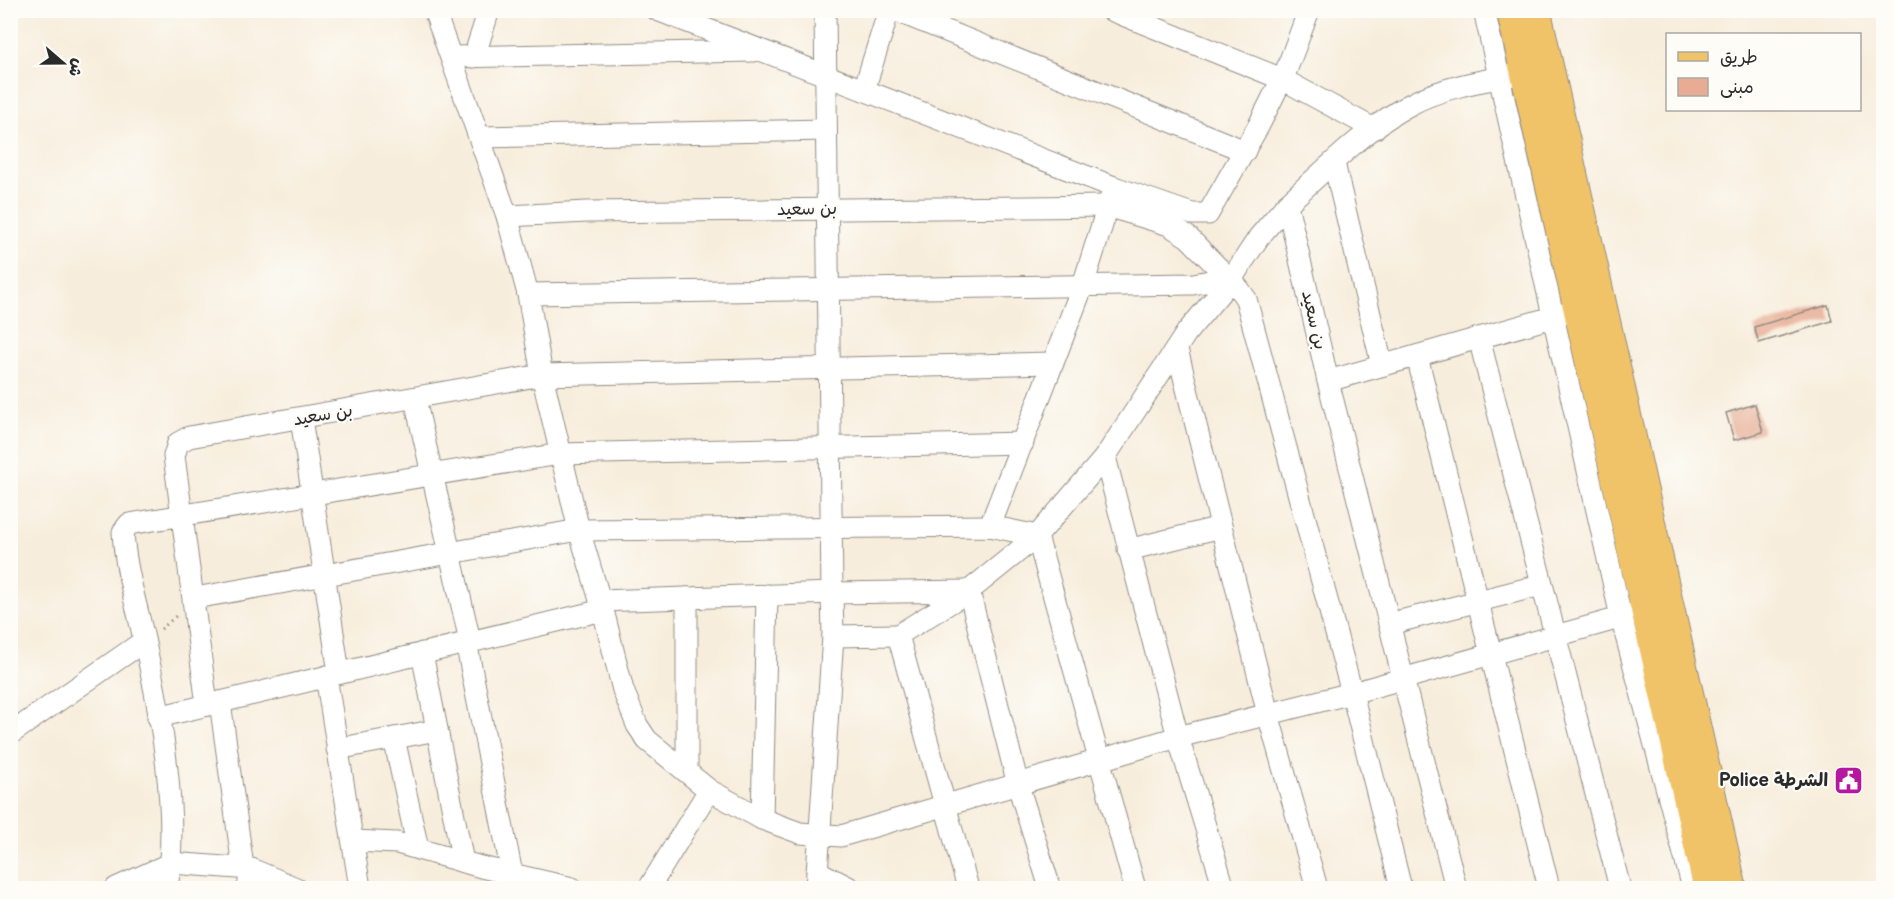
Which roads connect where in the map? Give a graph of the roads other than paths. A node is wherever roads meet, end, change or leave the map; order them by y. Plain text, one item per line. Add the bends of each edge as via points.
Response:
1 (434, 10) edge
2 (489, 10) edge
3 (657, 10) edge
4 (825, 10) edge
5 (889, 10) edge
6 (894, 10) edge
7 (1111, 10) edge
8 (1309, 10) edge
9 (1484, 10) edge
10 (1510, 10) edge
11 (1537, 10) edge
12 (763, 51) junction
13 (451, 57) junction
14 (474, 57) junction
15 (824, 75) junction
16 (1513, 75) junction
17 (1282, 79) junction
18 (864, 90) junction
19 (826, 129) junction
20 (1374, 129) junction
21 (480, 137) junction
22 (1245, 151) junction
23 (1334, 163) junction
24 (1111, 196) junction
25 (1287, 204) junction
26 (827, 209) junction
27 (507, 216) junction
28 (1228, 279) junction
29 (1083, 285) junction
30 (827, 289) junction
31 (528, 294) junction
32 (1565, 313) junction
33 (1479, 338) junction
34 (1177, 349) junction
35 (1417, 356) junction
36 (1053, 363) junction
37 (1382, 365) junction
38 (827, 368) junction
39 (542, 375) junction
40 (1328, 381) junction
41 (415, 399) junction
42 (302, 418) junction
43 (1023, 443) junction
44 (829, 447) junction
45 (560, 454) junction
46 (1105, 457) junction
47 (430, 475) junction
48 (312, 494) junction
49 (182, 516) junction
50 (830, 526) junction
51 (990, 526) junction
52 (1221, 527) junction
53 (579, 530) junction
54 (1037, 536) junction
55 (1128, 550) junction
56 (450, 553) junction
57 (324, 575) junction
58 (1541, 585) junction
59 (969, 591) junction
60 (832, 593) junction
61 (767, 595) junction
62 (195, 598) junction
63 (687, 598) junction
64 (1479, 601) junction
65 (602, 606) junction
66 (1646, 610) junction
67 (1389, 624) junction
68 (898, 635) junction
69 (832, 636) junction
70 (1555, 638) junction
71 (144, 641) junction
72 (468, 642) junction
73 (422, 653) junction
74 (1492, 653) junction
75 (333, 675) junction
76 (1403, 679) junction
77 (1352, 693) junction
78 (214, 704) junction
79 (1268, 714) junction
80 (158, 717) junction
81 (437, 730) junction
82 (10, 734) edge
83 (1178, 737) junction
84 (394, 738) junction
85 (338, 749) junction
86 (1098, 762) junction
87 (687, 772) junction
88 (1018, 785) junction
89 (709, 790) junction
90 (944, 808) junction
91 (762, 819) junction
92 (818, 834) junction
93 (352, 841) junction
94 (417, 849) junction
95 (463, 862) junction
96 (171, 863) junction
97 (512, 874) junction
98 (247, 875) edge
99 (817, 880) edge
100 (116, 888) edge
101 (168, 888) edge
102 (296, 888) edge
103 (360, 888) edge
104 (572, 888) edge
105 (649, 888) edge
106 (850, 888) edge
107 (968, 888) edge
108 (1050, 888) edge
109 (1135, 888) edge
110 (1224, 888) edge
111 (1317, 888) edge
112 (1401, 888) edge
113 (1456, 888) edge
114 (1549, 888) edge
115 (1620, 888) edge
116 (1693, 888) edge
117 (1707, 888) edge
118 (1733, 888) edge

1 - 13 street
2 - 14 street
3 - 12 street, بن سعيد
4 - 15 street
5 - 18 street
6 - 22 street
7 - 17 street
8 - 17 street
9 - 16 street
10 - 16 main road
11 - 66 main road
12 - 14 street
12 - 15 street, بن سعيد
13 - 14 street
13 - 21 street
15 - 18 street, بن سعيد
15 - 19 street
16 - 20 street via 1431,95
16 - 32 main road
17 - 20 street
17 - 22 street
18 - 24 street, بن سعيد
19 - 21 street
19 - 26 street
20 - 23 street
21 - 27 street
22 - 24 street via 1213,210 1204,215
23 - 25 street
23 - 37 street
24 - 26 street, بن سعيد
24 - 28 street, بن سعيد via 1188,237
24 - 29 street
25 - 28 street
25 - 40 street, بن سعيد
26 - 27 street, بن سعيد
26 - 30 street
27 - 31 street
28 - 29 street via 1193,284
28 - 34 street
28 - 77 street, بن سعيد via 1246,299
29 - 30 street
29 - 36 street
30 - 31 street
30 - 38 street
31 - 39 street
32 - 33 street
32 - 66 main road
33 - 35 street
33 - 58 street
34 - 46 street
34 - 52 street
35 - 37 street
35 - 64 street
36 - 38 street, بن سعيد
36 - 43 street
37 - 40 street
38 - 39 street, بن سعيد
38 - 44 street
39 - 41 street, بن سعيد
39 - 45 street
40 - 67 street, بن سعيد
41 - 42 street, بن سعيد
41 - 47 street
42 - 48 street
42 - 49 street, بن سعيد via 189,437 178,443 174,456
43 - 44 street
43 - 51 street
44 - 45 street
44 - 50 street
45 - 47 street
45 - 53 street
46 - 54 street
46 - 55 street
47 - 48 street
47 - 56 street
48 - 49 street
48 - 57 street
49 - 62 street
49 - 71 street via 134,522 123,532
50 - 51 street
50 - 53 street
50 - 60 street
51 - 54 street
52 - 55 street
52 - 79 street
53 - 56 street
53 - 65 street
54 - 59 street
54 - 86 street
55 - 83 street
56 - 57 street
56 - 72 street
57 - 62 street
57 - 75 street
58 - 64 street
58 - 70 street
59 - 60 street
59 - 68 street
59 - 88 street
60 - 61 street
60 - 69 street
61 - 63 street
61 - 91 street
62 - 78 street
63 - 65 street
63 - 87 street
64 - 67 street
64 - 74 street
65 - 72 street
65 - 87 street via 623,690 637,725 647,740
66 - 70 street
66 - 116 street
66 - 117 main road
66 - 118 main road via 1707,780
67 - 76 street, بن سعيد
68 - 69 street
68 - 90 street
69 - 92 street
70 - 74 street
70 - 115 street
71 - 80 street
71 - 82 street
72 - 73 street
72 - 97 street
73 - 75 street
73 - 81 street
74 - 76 street
74 - 114 street
75 - 78 street
75 - 85 street
76 - 77 street
76 - 113 street, بن سعيد
77 - 79 street
77 - 112 street
78 - 80 street
78 - 98 street
79 - 83 street
79 - 111 street
80 - 96 street via 170,801
81 - 84 street
81 - 95 street
83 - 86 street
83 - 110 street
84 - 85 street
84 - 94 street
85 - 93 street
86 - 88 street
86 - 109 street
87 - 89 street
88 - 90 street
88 - 108 street
89 - 91 street
89 - 105 street
90 - 92 street via 841,836
90 - 107 street
91 - 92 street via 786,830
92 - 99 street
93 - 94 street via 379,840
93 - 103 street
94 - 95 street
95 - 97 street
96 - 98 street
96 - 100 street
96 - 101 street
97 - 104 street
98 - 102 street
99 - 106 street

